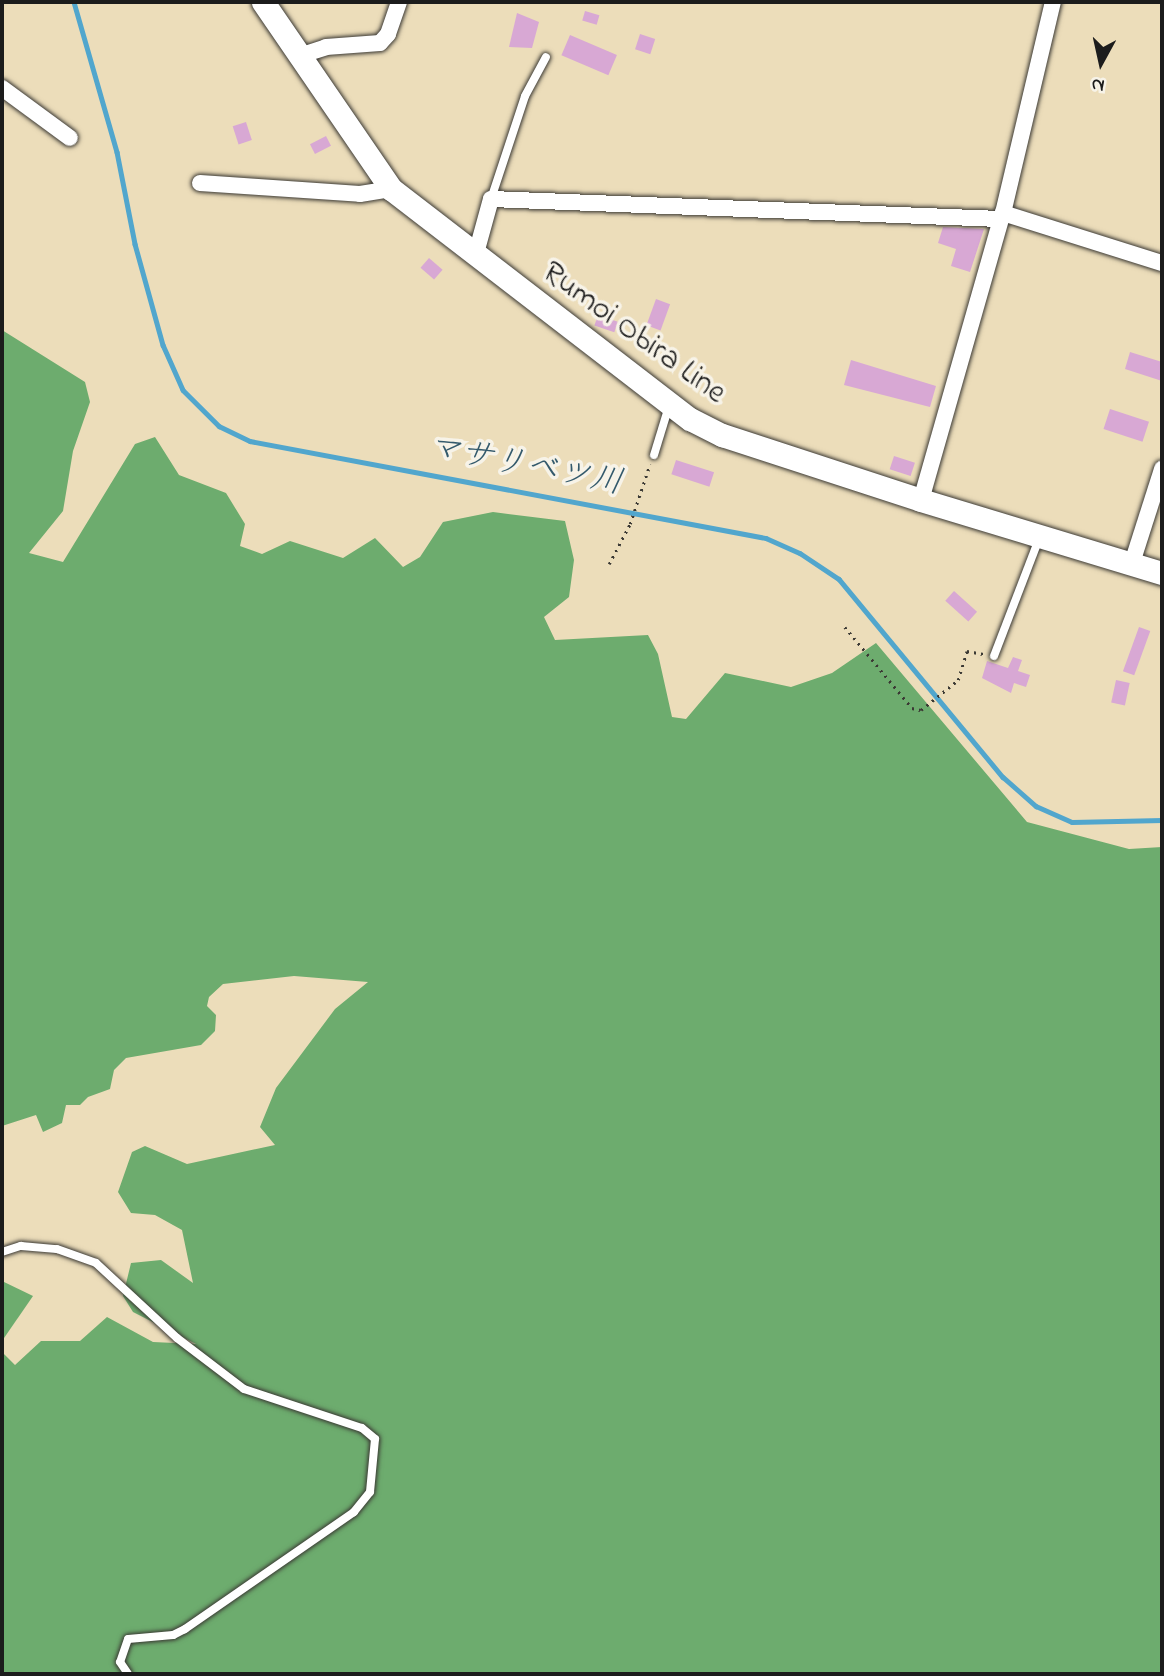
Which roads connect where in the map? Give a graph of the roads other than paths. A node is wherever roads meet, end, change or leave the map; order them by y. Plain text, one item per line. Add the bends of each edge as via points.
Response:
1 (263, 2) edge
2 (399, 2) edge
3 (1053, 2) edge
4 (302, 55) junction
5 (546, 57) dead end
6 (2, 88) edge
7 (70, 138) dead end
8 (200, 183) dead end
9 (391, 189) junction
10 (491, 199) junction
11 (1002, 216) junction
12 (475, 257) junction
13 (1162, 263) edge
14 (669, 403) junction
15 (654, 454) road end
16 (1162, 469) edge
17 (921, 500) junction
18 (1040, 536) junction
19 (1132, 563) junction
20 (1162, 573) edge
21 (994, 656) road end
22 (2, 1252) edge
23 (128, 1674) edge

1 - 4 main road, Rumoi Obira Line
2 - 4 street via 380,43 326,47
3 - 11 street
4 - 9 main road, Rumoi Obira Line
5 - 10 lane via 525,96
6 - 7 street
8 - 9 street via 360,194
9 - 12 main road, Rumoi Obira Line
10 - 11 street
10 - 12 street
11 - 13 street
11 - 17 street
12 - 14 main road, Rumoi Obira Line
14 - 15 lane
14 - 17 main road, Rumoi Obira Line via 722,435
16 - 19 street
17 - 18 main road, Rumoi Obira Line
18 - 19 main road, Rumoi Obira Line
18 - 21 lane
19 - 20 main road, Rumoi Obira Line
22 - 23 lane via 21,1246 57,1249 96,1263 177,1338 244,1389 362,1428 375,1439 370,1492 354,1512 173,1636 128,1639 120,1662

